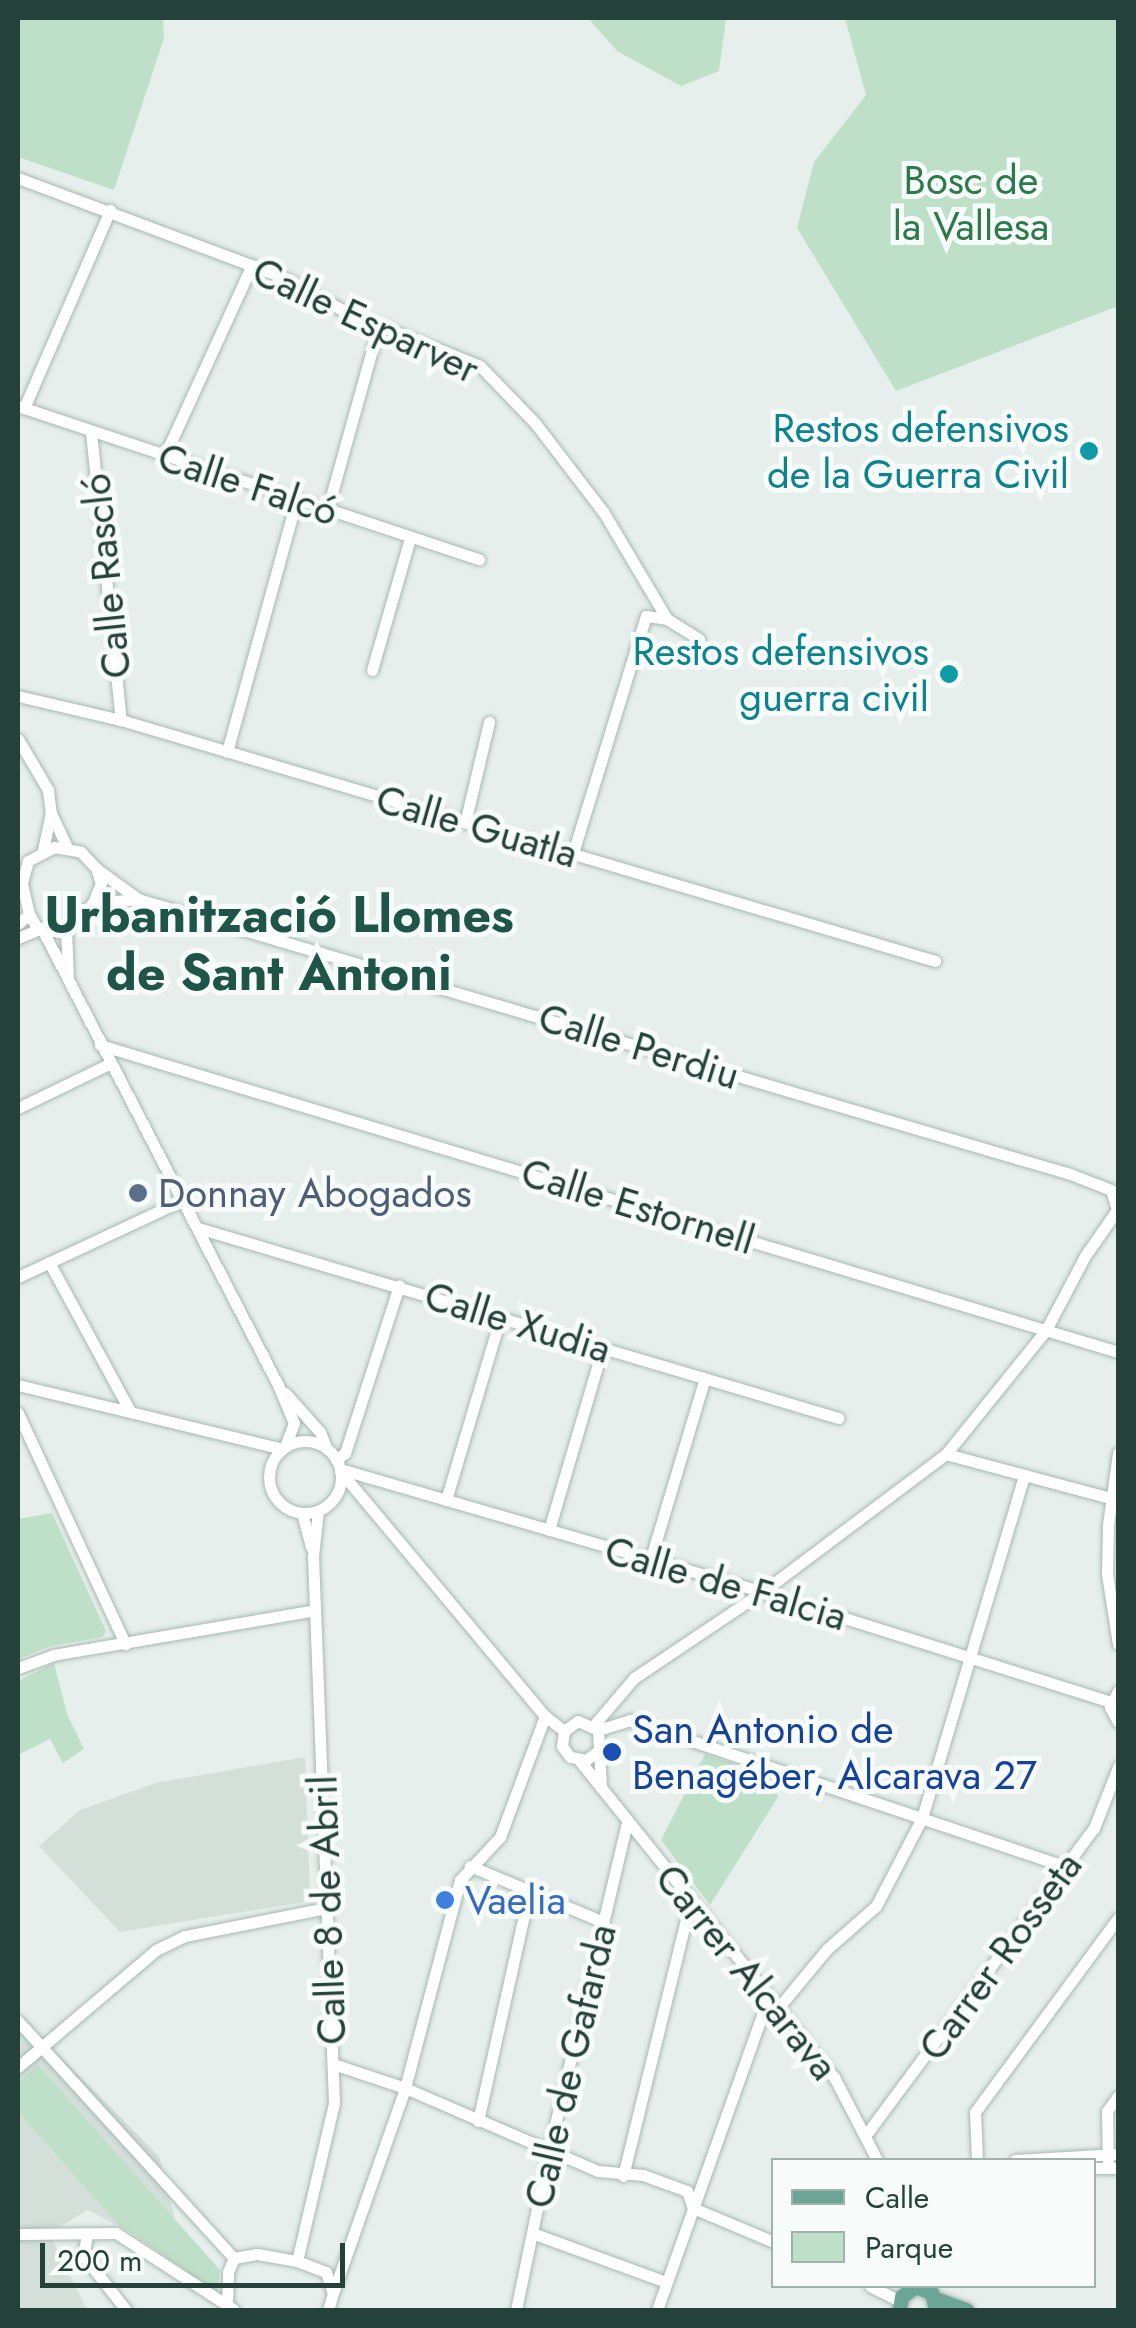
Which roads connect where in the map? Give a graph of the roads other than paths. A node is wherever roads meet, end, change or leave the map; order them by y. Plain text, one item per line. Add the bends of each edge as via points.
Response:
1 (18, 178) edge
2 (110, 210) junction
3 (252, 265) junction
4 (379, 325) junction
5 (21, 407) edge
6 (91, 432) junction
7 (164, 457) junction
8 (296, 502) junction
9 (326, 511) junction
10 (410, 538) junction
11 (479, 559) dead end
12 (666, 619) junction
13 (699, 639) dead end
14 (372, 670) dead end
15 (18, 696) edge
16 (121, 720) junction
17 (489, 722) dead end
18 (18, 738) edge
19 (227, 752) junction
20 (51, 813) junction
21 (465, 823) junction
22 (67, 847) junction
23 (40, 852) junction
24 (18, 853) edge
25 (573, 854) junction
26 (96, 868) junction
27 (20, 881) edge
28 (138, 899) junction
29 (93, 902) junction
30 (29, 914) junction
31 (18, 924) edge
32 (66, 928) junction
33 (42, 929) junction
34 (18, 938) edge
35 (935, 961) dead end
36 (68, 984) junction
37 (100, 1045) junction
38 (109, 1064) junction
39 (18, 1108) edge
40 (182, 1200) junction
41 (198, 1228) junction
42 (49, 1262) junction
43 (18, 1277) edge
44 (399, 1286) junction
45 (500, 1316) junction
46 (1046, 1330) junction
47 (603, 1346) junction
48 (1118, 1352) edge
49 (705, 1378) junction
50 (18, 1385) edge
51 (278, 1385) junction
52 (130, 1411) junction
53 (18, 1413) edge
54 (838, 1418) dead end
55 (284, 1448) junction
56 (327, 1449) junction
57 (1118, 1453) edge
58 (946, 1454) junction
59 (339, 1467) junction
60 (1024, 1475) junction
61 (335, 1497) junction
62 (1110, 1498) junction
63 (446, 1500) junction
64 (365, 1501) junction
65 (318, 1511) junction
66 (302, 1514) junction
67 (549, 1530) junction
68 (313, 1556) junction
69 (650, 1561) junction
70 (762, 1592) junction
71 (315, 1610) junction
72 (124, 1644) junction
73 (1118, 1644) edge
74 (972, 1656) junction
75 (18, 1668) edge
76 (1115, 1697) edge
77 (545, 1716) junction
78 (1118, 1722) edge
79 (596, 1727) junction
80 (564, 1731) junction
81 (599, 1750) junction
82 (579, 1760) junction
83 (1118, 1767) edge
84 (602, 1792) junction
85 (922, 1818) junction
86 (627, 1823) junction
87 (470, 1866) junction
88 (1066, 1867) junction
89 (529, 1893) junction
90 (691, 1900) junction
91 (327, 1908) junction
92 (603, 1922) junction
93 (1116, 1926) edge
94 (769, 1996) junction
95 (779, 2007) junction
96 (18, 2021) edge
97 (41, 2047) junction
98 (333, 2064) junction
99 (18, 2068) edge
100 (405, 2088) junction
101 (1118, 2096) edge
102 (478, 2120) junction
103 (866, 2136) junction
104 (549, 2150) junction
105 (876, 2158) edge
106 (977, 2158) edge
107 (1114, 2161) edge
108 (622, 2176) junction
109 (693, 2208) junction
110 (532, 2233) junction
111 (18, 2234) edge
112 (87, 2235) junction
113 (771, 2241) edge
114 (234, 2258) junction
115 (297, 2261) junction
116 (666, 2282) junction
117 (875, 2288) edge
118 (332, 2294) junction
119 (930, 2296) edge
120 (902, 2299) edge
121 (231, 2308) edge
122 (126, 2310) edge
123 (328, 2310) edge
124 (516, 2310) edge
125 (657, 2310) edge
126 (968, 2310) edge

1 - 2 street, Calle Esparver
2 - 3 street, Calle Esparver
2 - 5 street
3 - 4 street, Calle Esparver
3 - 7 street
4 - 9 street
4 - 12 street, Calle Esparver via 480,366 506,392 604,514
5 - 6 street, Calle Falcó
6 - 7 street, Calle Falcó
6 - 16 street, Calle Rascló
7 - 8 street, Calle Falcó
8 - 9 street, Calle Falcó
8 - 19 street
9 - 10 street, Calle Falcó
10 - 11 street, Calle Falcó
10 - 14 street
12 - 13 street
12 - 25 street via 646,616
15 - 16 street, Calle Guatla
16 - 19 street, Calle Guatla
17 - 21 street
18 - 20 street via 48,790
19 - 21 street, Calle Guatla
20 - 22 street
20 - 23 street
21 - 25 street, Calle Guatla
22 - 23 street
22 - 26 street
23 - 24 street
23 - 27 street
25 - 35 street, Calle Guatla
26 - 28 street, Calle Perdiu
26 - 29 street via 101,883
27 - 30 street
28 - 29 street, Calle Perdiu
28 - 46 street, Calle Perdiu via 1111,1190 1117,1210
29 - 32 street
30 - 31 street
30 - 33 street
32 - 33 street
32 - 36 street
33 - 34 street
33 - 36 street
36 - 37 street
37 - 38 street
37 - 46 street, Calle Estornell
38 - 39 street
38 - 40 street
40 - 41 street
40 - 42 street
41 - 44 street, Calle Xudia
41 - 51 street
42 - 43 street
42 - 52 street
44 - 45 street, Calle Xudia
44 - 59 street
45 - 47 street, Calle Xudia
45 - 63 street
46 - 48 street, Calle Estornell
46 - 58 street
47 - 49 street, Calle Xudia
47 - 67 street
49 - 54 street, Calle Xudia
49 - 69 street
50 - 52 street
51 - 55 street via 294,1423
51 - 56 street
52 - 55 street
53 - 72 street
55 - 56 street via 306,1442
55 - 66 street via 272,1462 269,1485 281,1505
56 - 59 street
57 - 62 street
58 - 60 street
58 - 70 street
59 - 61 street
59 - 63 street, Calle de Falcia
59 - 64 street
60 - 62 street
60 - 74 street
61 - 64 street
61 - 65 street
62 - 73 street via 1107,1574
63 - 67 street, Calle de Falcia
64 - 77 street
65 - 66 street
65 - 68 street, Calle 8 de Abril
66 - 68 street, Calle 8 de Abril
67 - 69 street, Calle de Falcia
68 - 71 street, Calle 8 de Abril
69 - 70 street, Calle de Falcia
70 - 74 street, Calle de Falcia
70 - 79 street via 634,1678
71 - 72 street
71 - 91 street, Calle 8 de Abril
72 - 75 street
74 - 76 street, Calle de Falcia
74 - 85 street
76 - 78 street
77 - 80 street
77 - 87 street via 500,1837
79 - 80 street via 578,1721
79 - 81 street
79 - 85 street via 630,1720
80 - 82 street via 566,1752
81 - 82 street
81 - 84 street
82 - 84 street, Carrer Alcarava
83 - 88 street, Carrer Rosseta via 1094,1828
84 - 86 street, Carrer Alcarava
85 - 88 street
85 - 95 street via 876,1906 827,1949
86 - 90 street, Carrer Alcarava
86 - 92 street, Calle de Gafarda
87 - 89 street
87 - 100 street via 460,1880
88 - 103 street, Carrer Rosseta
89 - 92 street
89 - 102 street
90 - 94 street, Carrer Alcarava
90 - 108 street
91 - 97 street via 185,1936 156,1950
91 - 98 street, Calle 8 de Abril
92 - 104 street, Calle de Gafarda
93 - 106 street via 975,2112
94 - 95 street, Carrer Alcarava
94 - 109 street
95 - 103 street, Carrer Alcarava via 834,2077
96 - 97 street
97 - 99 street
97 - 114 street
98 - 100 street
98 - 115 street, Calle 8 de Abril via 334,2103
100 - 102 street
100 - 118 street
101 - 107 street via 1107,2111
102 - 104 street
103 - 105 street, Carrer Alcarava
104 - 108 street
104 - 110 street, Calle de Gafarda
108 - 109 street via 643,2175 687,2191
109 - 113 street
109 - 116 street
110 - 116 street
110 - 124 street, Calle de Gafarda
111 - 112 street
112 - 121 street via 116,2233
112 - 122 street via 83,2255
114 - 115 street via 257,2254
114 - 121 street via 228,2272
115 - 118 street via 326,2272
116 - 125 street
117 - 120 street
118 - 123 street
119 - 120 main road
119 - 126 main road

